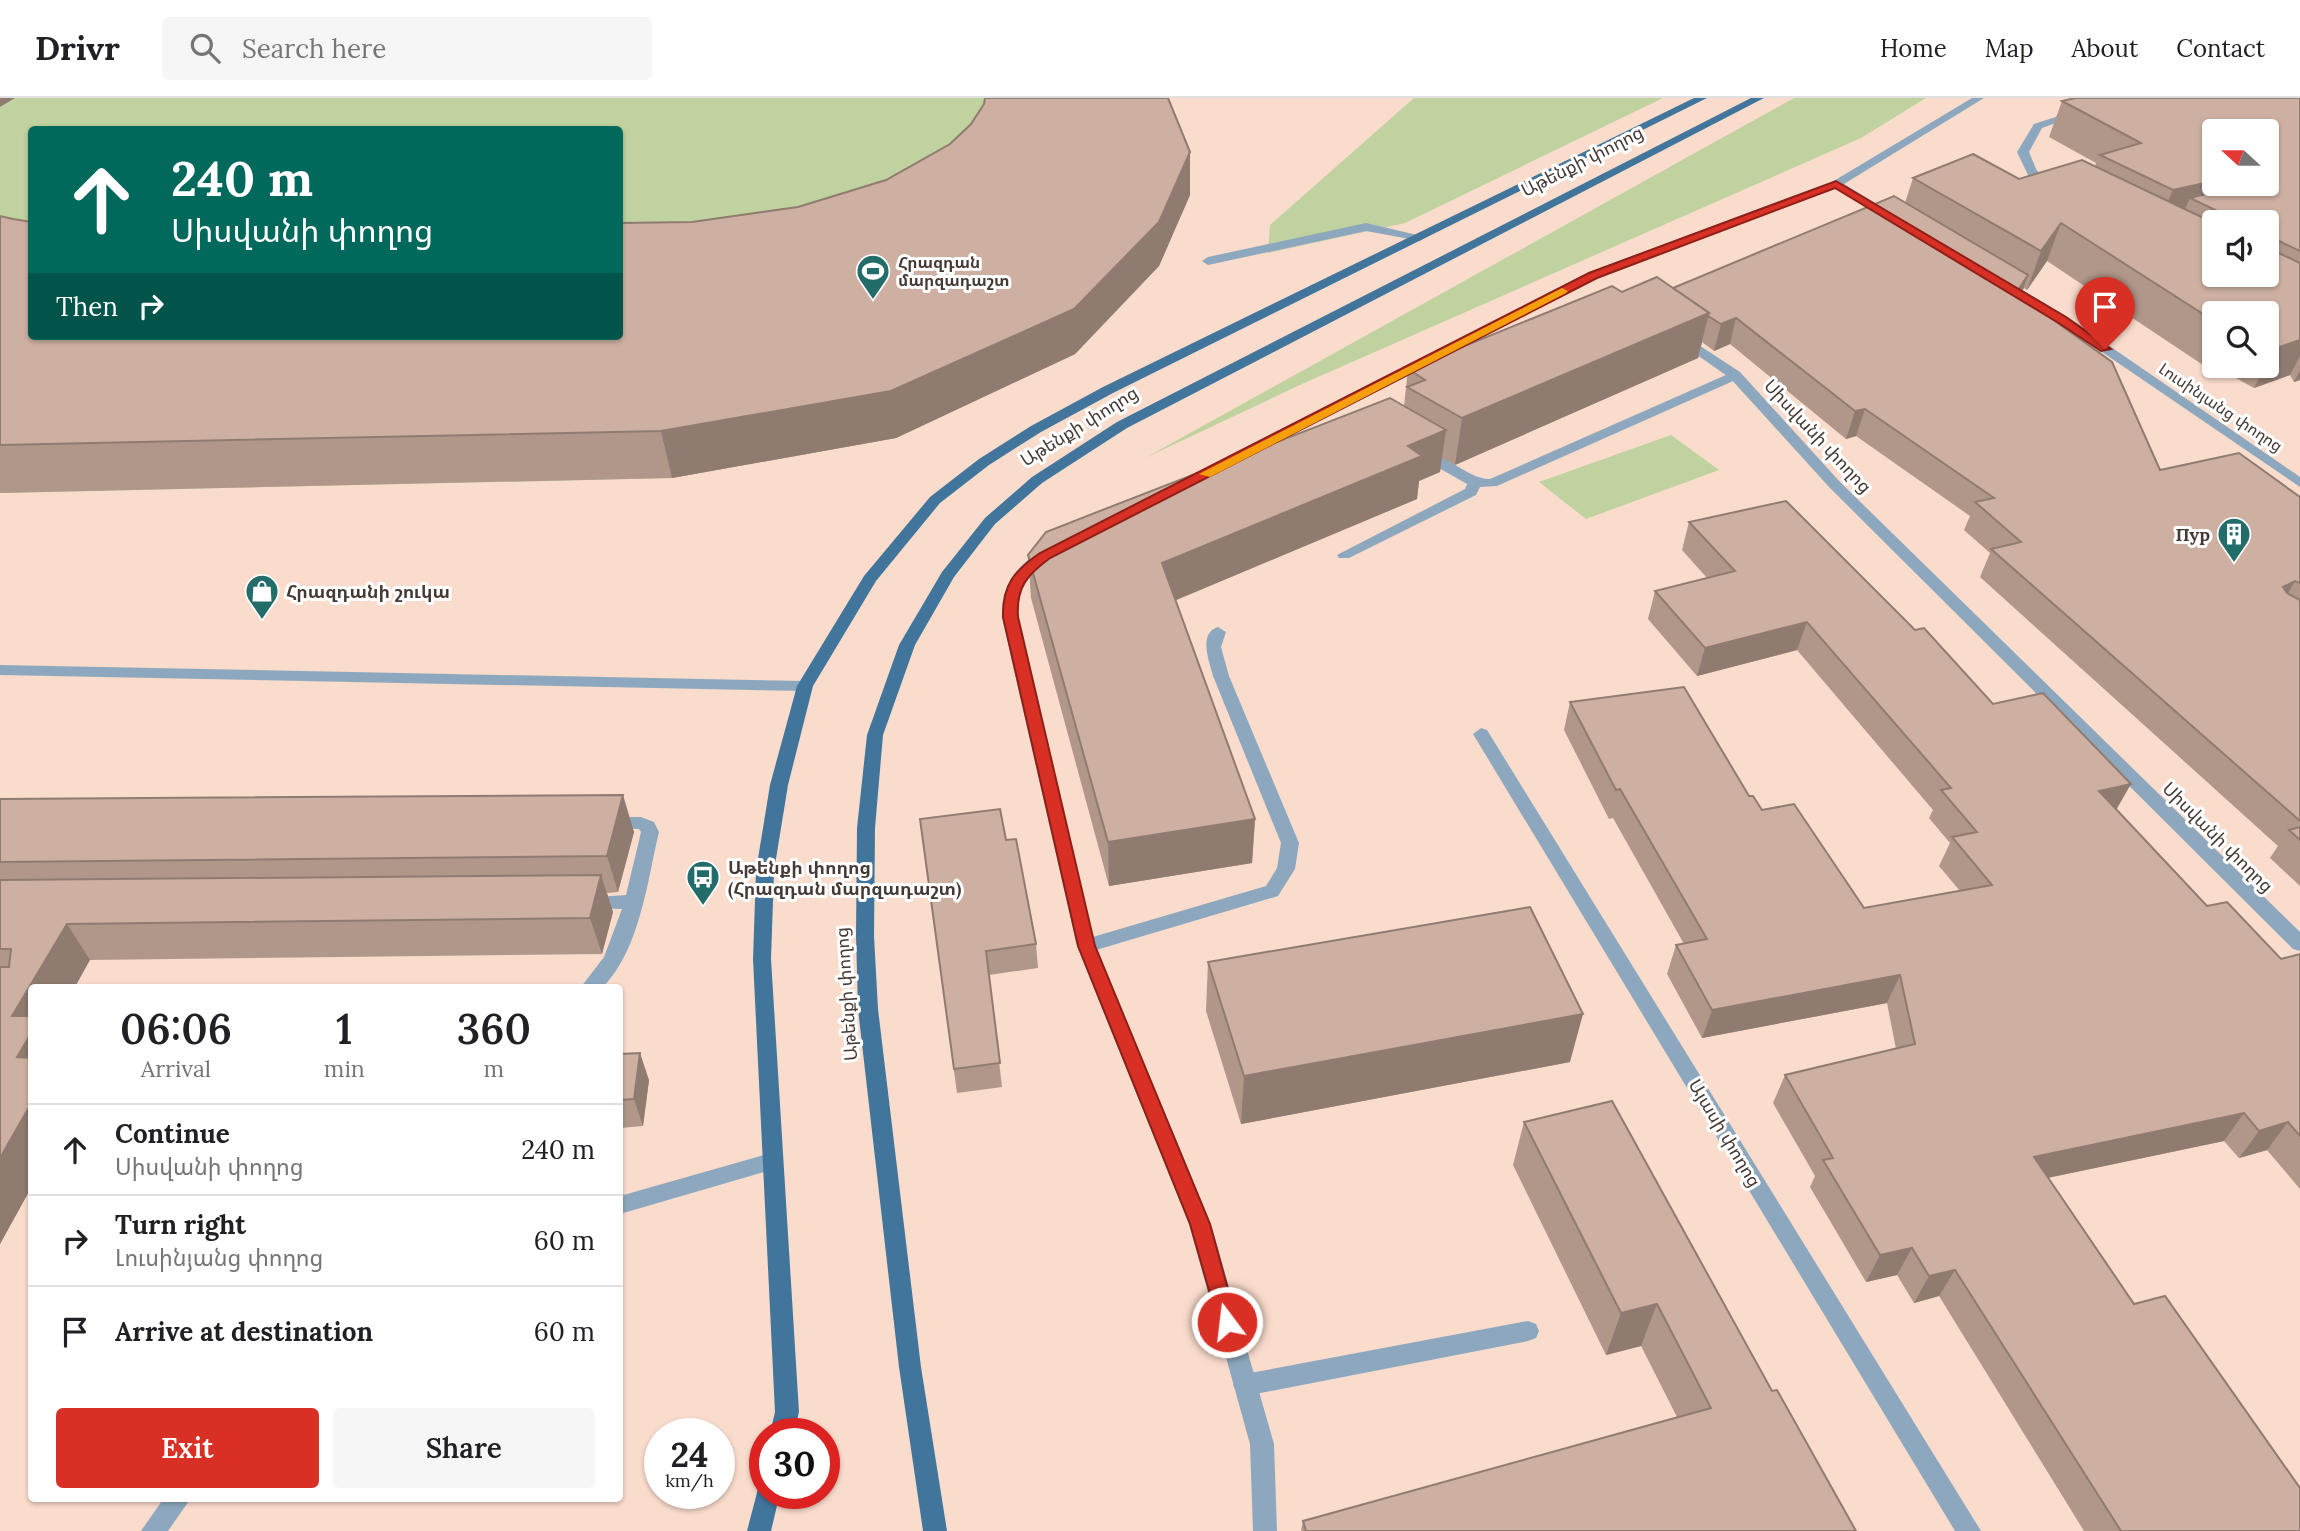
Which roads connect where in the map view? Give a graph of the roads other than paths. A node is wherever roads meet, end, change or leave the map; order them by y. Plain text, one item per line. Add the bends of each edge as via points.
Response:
1 (1702, 98) edge
2 (1759, 98) edge
3 (1979, 98) edge
4 (2087, 110) edge
5 (1836, 184) junction
6 (2069, 191) edge
7 (1907, 227) edge
8 (1420, 237) junction
9 (1208, 261) dead end
10 (1990, 276) edge
11 (1669, 329) edge
12 (1735, 375) junction
13 (1411, 446) edge
14 (1201, 476) edge
15 (2300, 482) edge
16 (1475, 483) junction
17 (1057, 549) edge
18 (1344, 555) dead end
19 (1218, 632) dead end
20 (0, 670) edge
21 (805, 686) junction
22 (1481, 734) dead end
23 (585, 823) edge
24 (633, 902) junction
25 (564, 903) edge
26 (2300, 944) edge
27 (1086, 946) junction
28 (594, 984) edge
29 (771, 1162) junction
30 (623, 1204) edge
31 (1528, 1331) dead end
32 (1245, 1385) junction
33 (785, 1418) edge
34 (176, 1502) edge
35 (764, 1509) edge
36 (153, 1531) edge
37 (759, 1531) edge
38 (935, 1531) edge
39 (1265, 1531) edge
40 (1969, 1531) edge

1 - 8 main road, Աթենքի փողոց
2 - 38 main road, Աթենքի փողոց via 1122,425 1037,480 990,521 947,575 907,645 876,735 866,828 869,1009 910,1367
3 - 5 street
4 - 6 street via 2038,126 2023,152 2032,173
5 - 7 street
5 - 14 street via 1598,279 1351,407
8 - 9 street via 1366,227
8 - 21 main road, Աթենքի փողոց via 1108,390 984,462 935,500 894,546
10 - 15 street, Լուսինյանց փողոց via 2062,319
11 - 12 street, Սիսվանի փողոց
12 - 16 street via 1492,483
12 - 26 street, Սիսվանի փողոց via 1835,485
13 - 16 street
16 - 18 street via 1471,492
17 - 27 street via 1026,569 1014,583 1010,617
19 - 27 street via 1213,647 1221,676 1290,843 1286,869 1272,891
20 - 21 street
21 - 29 main road, Աթենքի փողոց via 779,785 765,871 762,959
22 - 40 street, Այասի փողոց
23 - 24 street via 648,826
24 - 25 street
24 - 28 street via 609,970
27 - 32 street via 1200,1224
29 - 30 street
29 - 33 main road, Աթենքի փողոց
31 - 32 street
32 - 39 street via 1262,1444
34 - 36 street
35 - 37 main road

